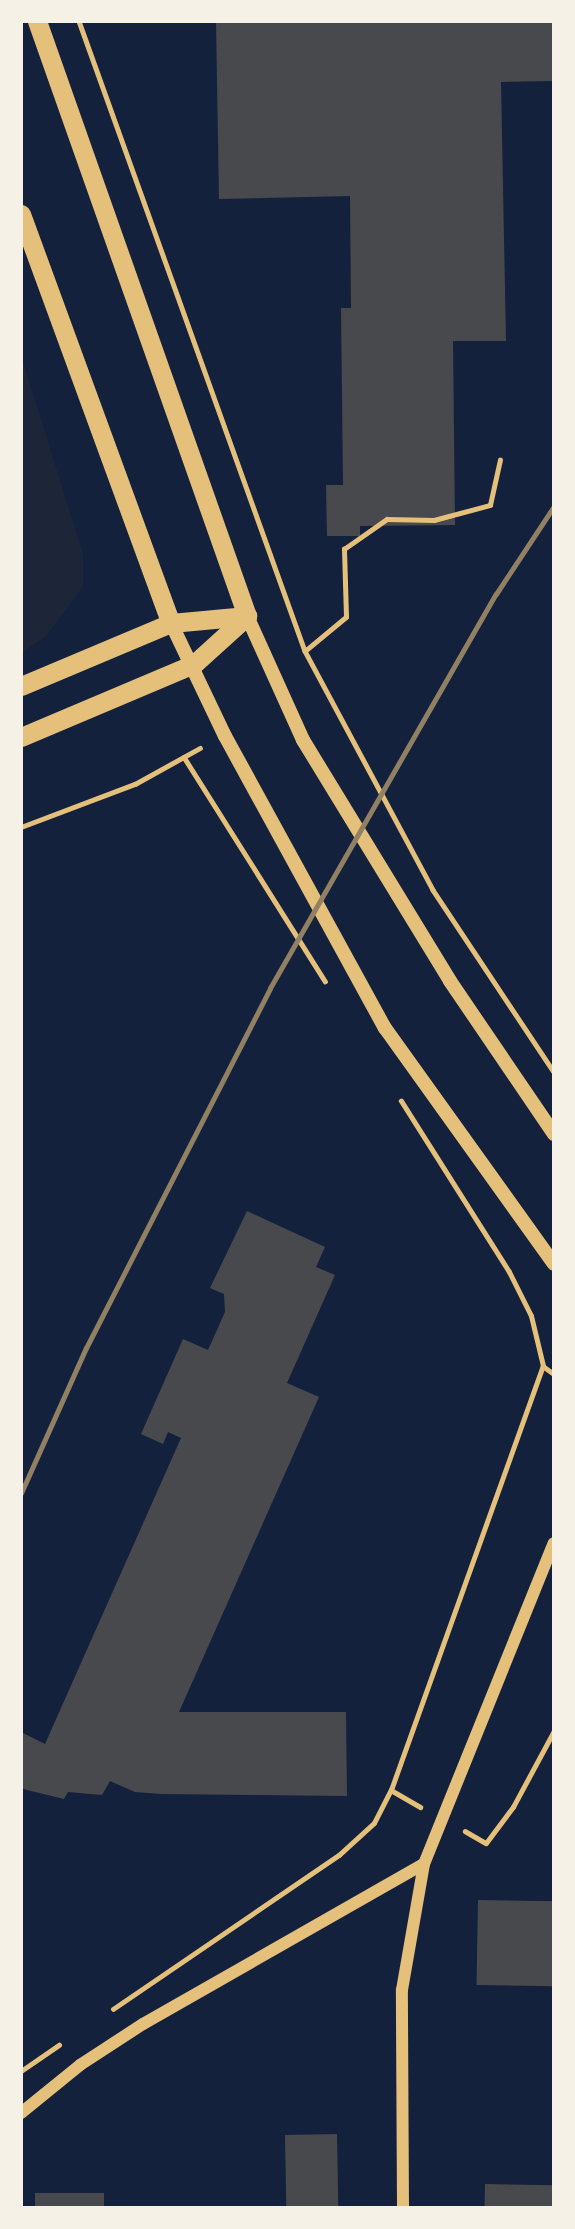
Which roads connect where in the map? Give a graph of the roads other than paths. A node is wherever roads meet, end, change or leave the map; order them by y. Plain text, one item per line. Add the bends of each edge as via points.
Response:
1 (37, 21) edge
2 (21, 214) edge
3 (247, 616) junction
4 (172, 622) junction
5 (194, 664) junction
6 (21, 686) edge
7 (21, 737) edge
8 (554, 1134) edge
9 (554, 1264) edge
10 (554, 1543) edge
11 (424, 1864) junction
12 (21, 2113) edge
13 (403, 2208) edge

1 - 3 highway
2 - 4 highway
3 - 4 highway
3 - 5 highway
3 - 8 main road via 303,740 450,981
4 - 5 main road
4 - 6 highway
5 - 7 highway
5 - 9 main road via 225,736 385,1028
10 - 11 street
11 - 12 street via 144,2024 80,2065
11 - 13 street via 401,1990

